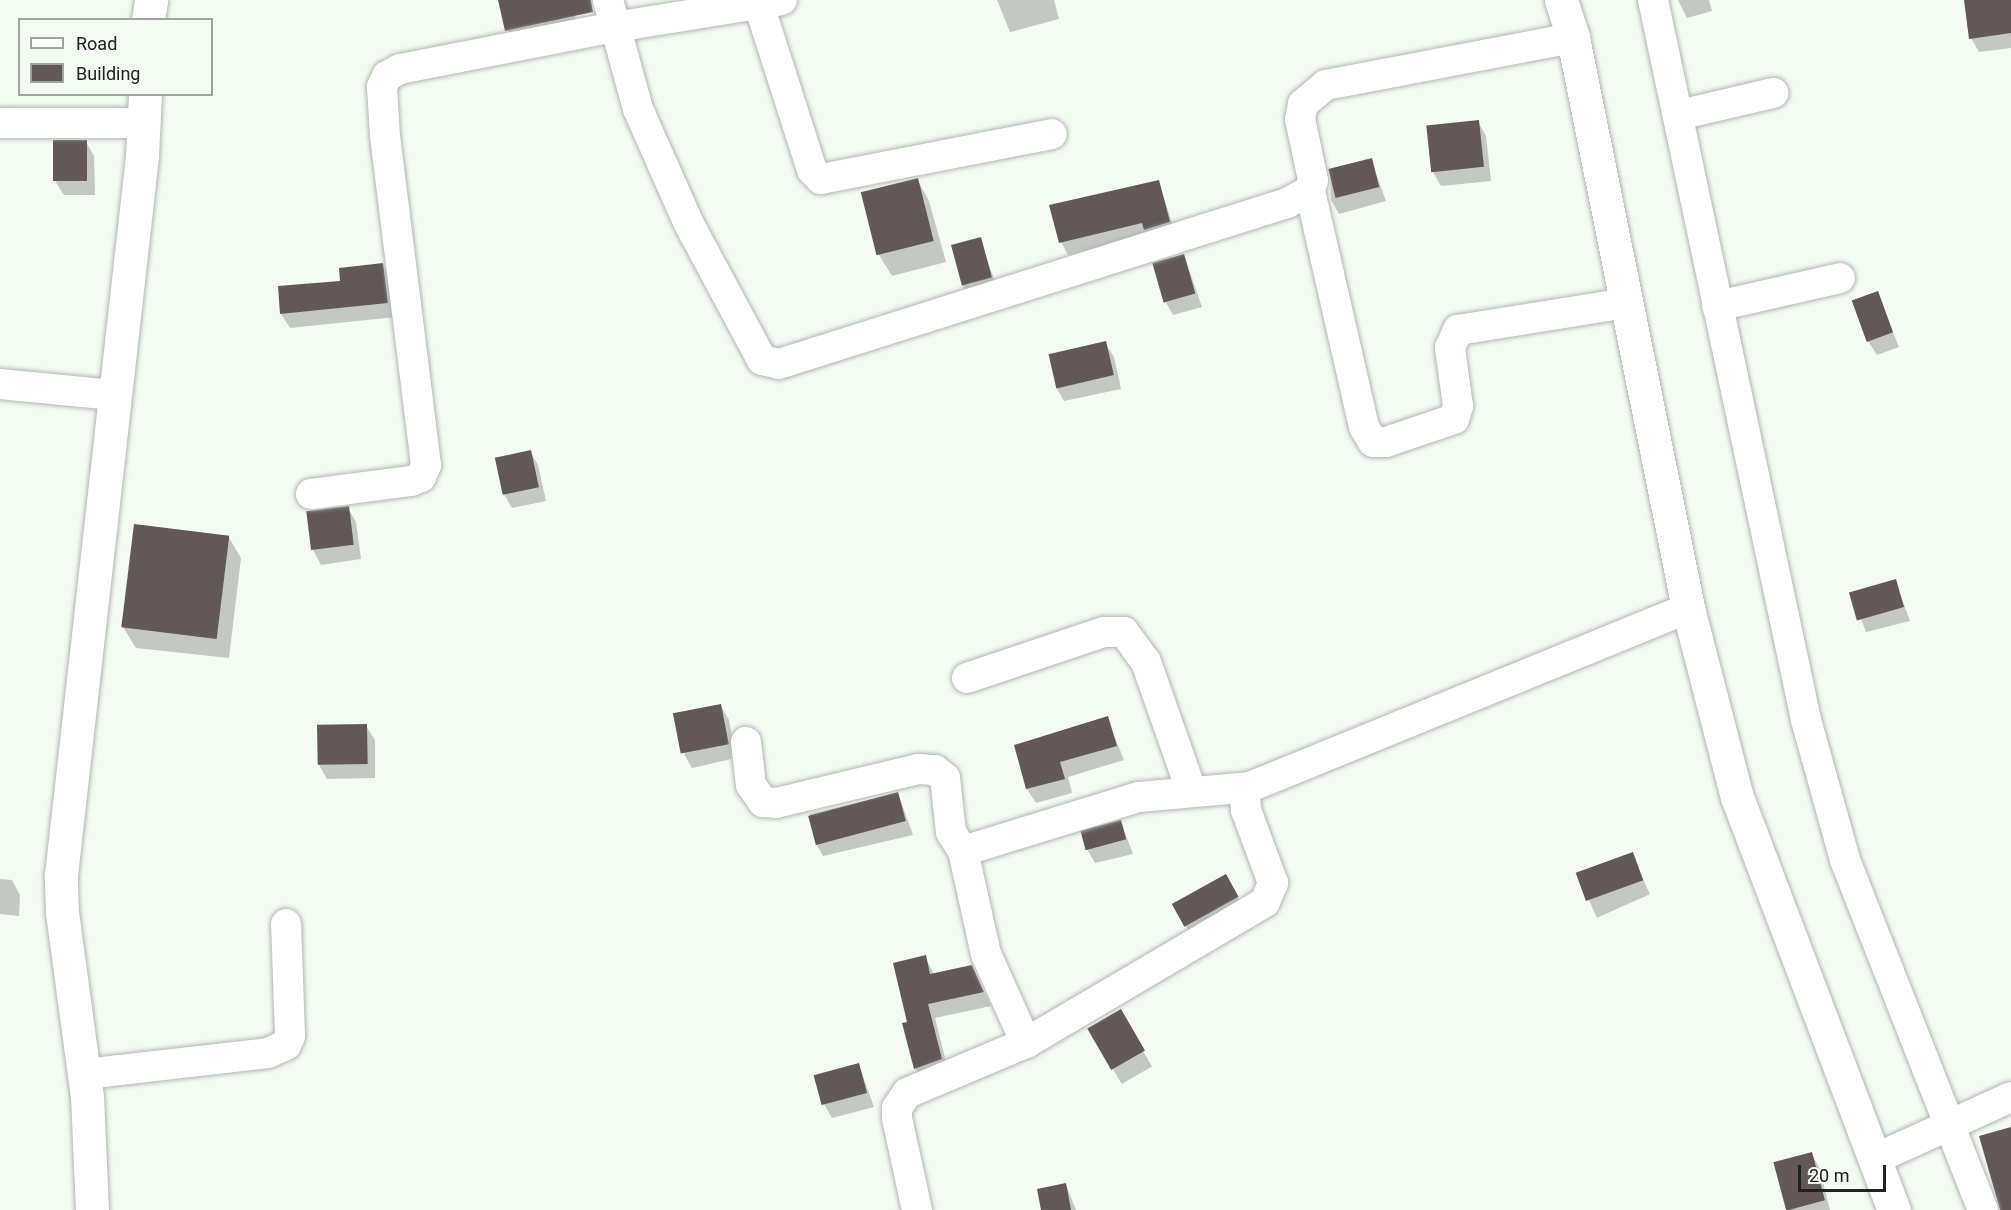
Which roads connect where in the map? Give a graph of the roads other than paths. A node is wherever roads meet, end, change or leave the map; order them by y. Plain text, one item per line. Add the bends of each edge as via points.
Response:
1 (151, 0) edge
2 (1561, 0) edge
3 (1653, 0) edge
4 (771, 2) edge
5 (611, 14) edge
6 (148, 18) edge
7 (1573, 38) junction
8 (1773, 93) dead end
9 (144, 109) edge
10 (1679, 115) junction
11 (0, 123) edge
12 (1052, 134) dead end
13 (1310, 191) junction
14 (1840, 278) dead end
15 (1626, 303) junction
16 (1717, 306) junction
17 (0, 384) edge
18 (114, 395) junction
19 (311, 494) dead end
20 (1688, 608) junction
21 (967, 678) dead end
22 (746, 742) dead end
23 (1250, 787) junction
24 (1191, 790) junction
25 (963, 851) junction
26 (286, 924) dead end
27 (1026, 1043) junction
28 (85, 1074) junction
29 (2011, 1097) edge
30 (1932, 1132) junction
31 (1875, 1159) junction
32 (92, 1210) edge
33 (917, 1210) edge
34 (1894, 1210) edge
35 (1983, 1210) edge

1 - 6 main road
2 - 7 main road
3 - 10 street
4 - 5 street
4 - 12 street via 812,170 821,179
5 - 13 street via 638,109 689,224 767,364 779,364 1242,218
5 - 19 street via 400,69 387,76 382,87 385,136 426,465 421,477 411,481
7 - 13 street via 1326,85 1303,104 1300,119 1313,180
7 - 15 main road
8 - 10 street
9 - 11 street
9 - 18 main road
10 - 16 street
13 - 15 street via 1364,427 1373,441 1386,442 1454,419 1458,406 1450,348 1458,330
14 - 16 street
15 - 20 main road
16 - 30 street via 1806,720 1845,860
17 - 18 street
18 - 28 main road via 61,875 62,913
20 - 23 street
20 - 31 main road via 1737,796
21 - 24 street via 1104,632 1124,632 1146,662
22 - 25 street via 751,785 763,802 776,803 919,769 935,770 945,778 951,832
23 - 24 street
23 - 27 street via 1245,795 1246,810 1273,883 1264,902
24 - 25 street via 1139,797
25 - 27 street via 986,954
26 - 28 street via 290,1036 286,1045 268,1053
27 - 33 street via 916,1086 901,1099 897,1118
28 - 32 main road
29 - 30 street
30 - 31 street
30 - 35 street
31 - 34 main road

